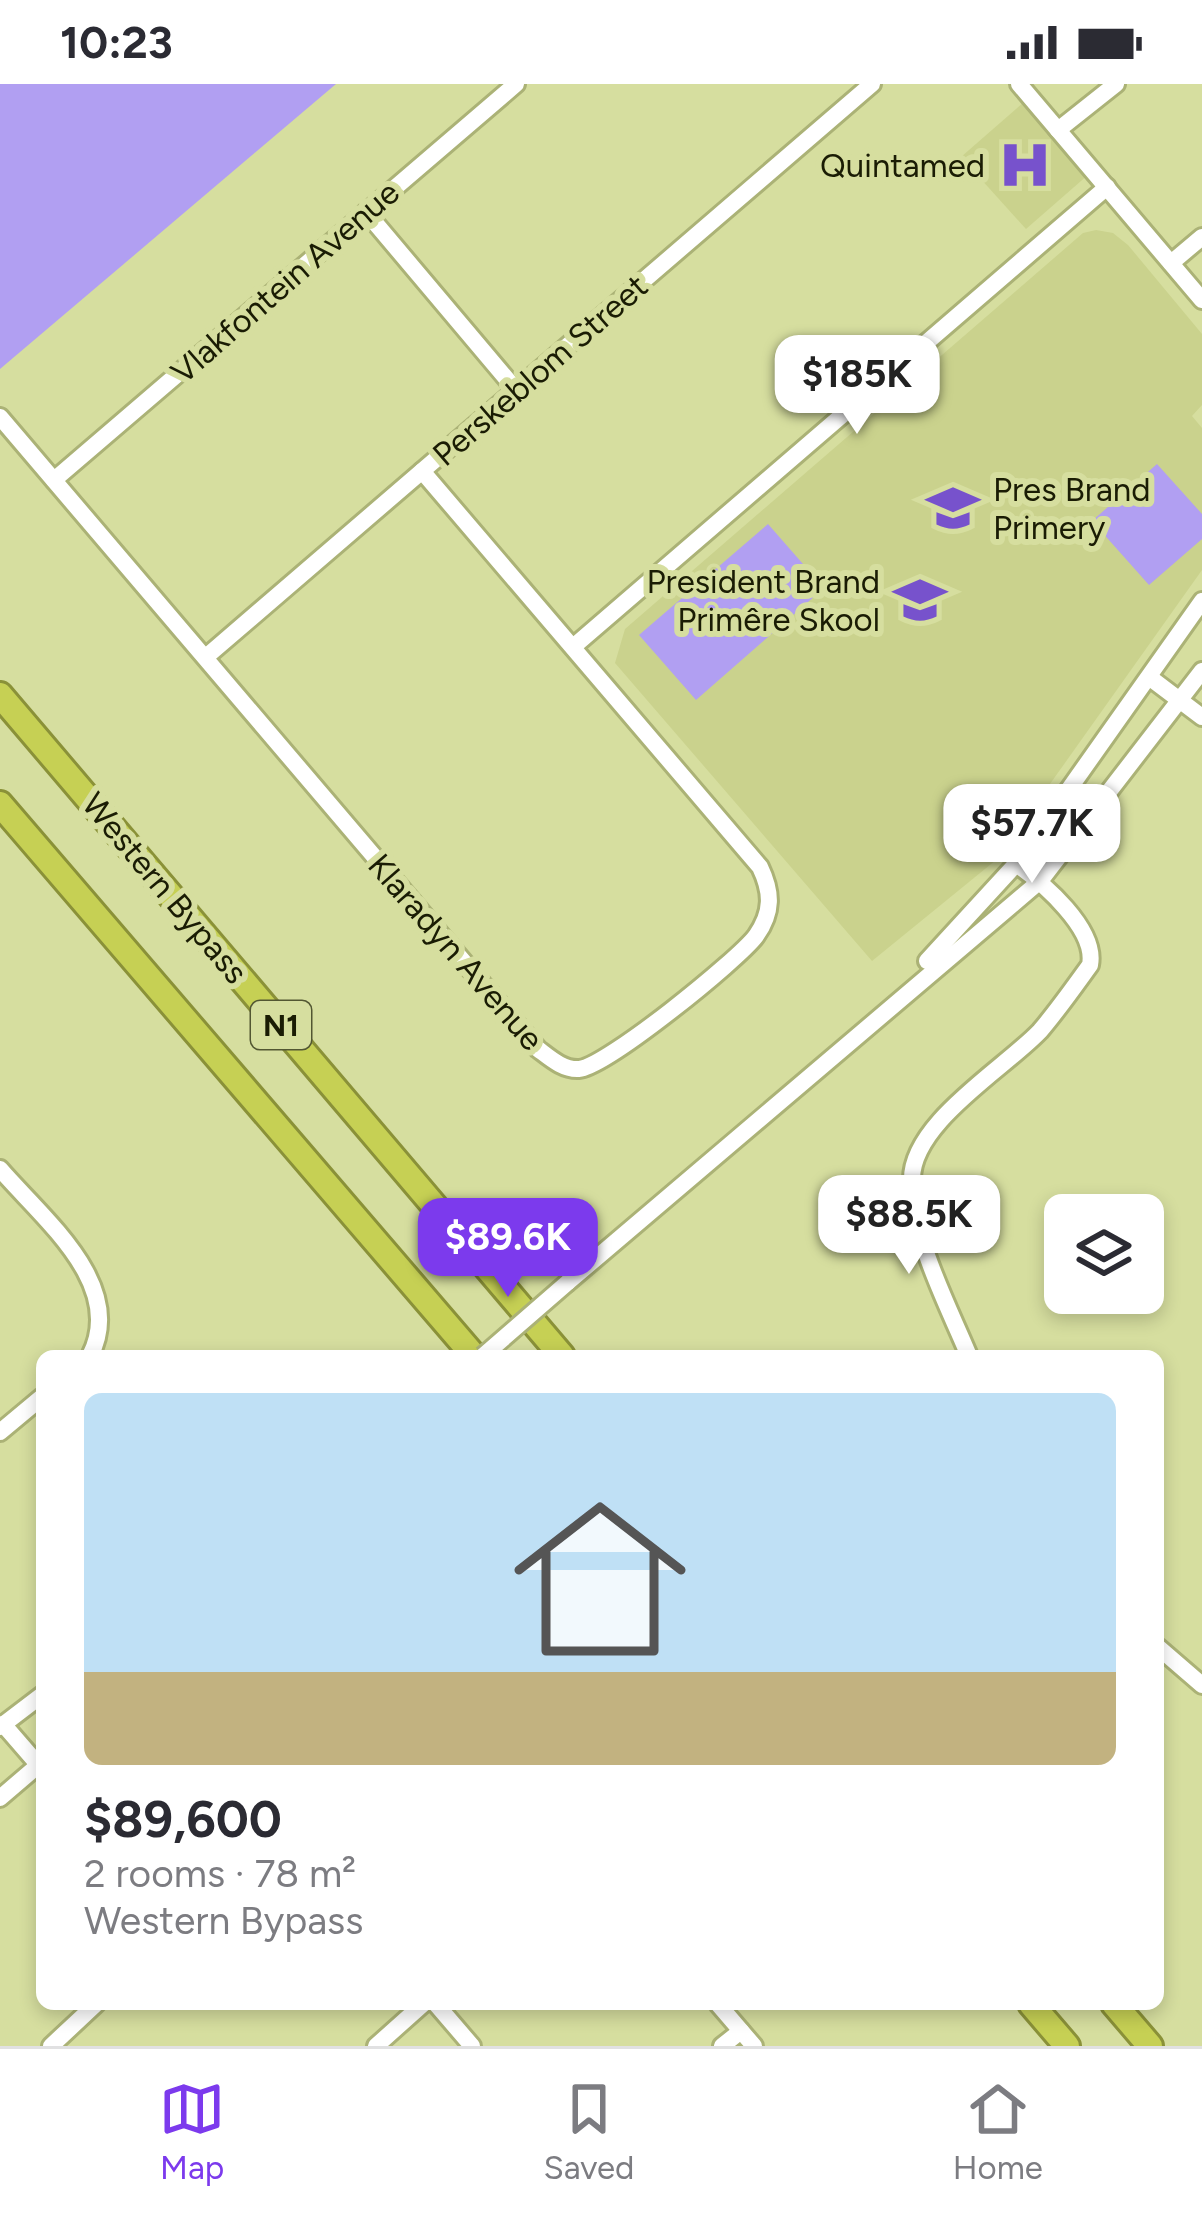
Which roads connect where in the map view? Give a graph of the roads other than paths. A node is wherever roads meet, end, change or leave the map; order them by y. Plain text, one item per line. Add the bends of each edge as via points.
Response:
1 (516, 84) edge
2 (872, 84) edge
3 (1019, 84) edge
4 (1116, 84) edge
5 (1058, 130) junction
6 (1107, 187) junction
7 (366, 212) junction
8 (1202, 237) edge
9 (1172, 263) junction
10 (1202, 300) edge
11 (516, 390) junction
12 (0, 417) edge
13 (422, 471) junction
14 (54, 480) junction
15 (1202, 601) edge
16 (573, 647) junction
17 (207, 656) junction
18 (1202, 670) edge
19 (1149, 677) junction
20 (0, 695) edge
21 (1180, 702) junction
22 (1202, 717) edge
23 (0, 804) edge
24 (1016, 864) junction
25 (1040, 881) junction
26 (850, 1038) junction
27 (0, 1169) edge
28 (93, 1350) edge
29 (473, 1350) edge
30 (485, 1350) edge
31 (557, 1350) edge
32 (967, 1350) edge
33 (36, 1402) edge
34 (0, 1432) edge
35 (1164, 1652) edge
36 (1202, 1685) edge
37 (36, 1700) edge
38 (2, 1725) edge
39 (36, 1761) edge
40 (36, 1770) edge
41 (0, 1798) edge
42 (90, 2010) edge
43 (416, 2010) edge
44 (441, 2010) edge
45 (723, 2010) edge
46 (1035, 2010) edge
47 (1119, 2010) edge
48 (741, 2031) junction
49 (51, 2046) edge
50 (376, 2046) edge
51 (472, 2046) edge
52 (722, 2046) edge
53 (754, 2046) edge
54 (1066, 2046) edge
55 (1150, 2046) edge

1 - 7 street, Vlakfontein Avenue
2 - 11 street, Perskeblom Street
3 - 5 street
4 - 5 street
5 - 6 street
6 - 9 street
6 - 16 street
7 - 11 street
7 - 14 street, Vlakfontein Avenue
8 - 9 street
9 - 10 street
11 - 13 street, Perskeblom Street
12 - 14 street, Klaradyn Avenue
13 - 16 street, Klaradyn Avenue
13 - 17 street, Perskeblom Street
14 - 17 street, Klaradyn Avenue
15 - 19 street
16 - 17 street, Klaradyn Avenue via 760,867 771,902 754,938 623,1048 578,1069 538,1049
18 - 21 street
19 - 21 street
19 - 24 street
20 - 31 highway, Western Bypass / N1
21 - 22 street
21 - 25 street
23 - 29 highway, Western Bypass / N1
24 - 25 street
24 - 26 street
25 - 26 street
25 - 32 street via 1087,939 1090,965 1039,1032 945,1116 911,1178 935,1273
26 - 30 street, bridge
27 - 28 street via 96,1289 100,1336
33 - 34 street
35 - 36 street
37 - 38 street
38 - 39 street
40 - 41 street
42 - 49 street
43 - 50 street
44 - 51 street
45 - 48 street
46 - 54 highway
47 - 55 highway
48 - 52 street
48 - 53 street

